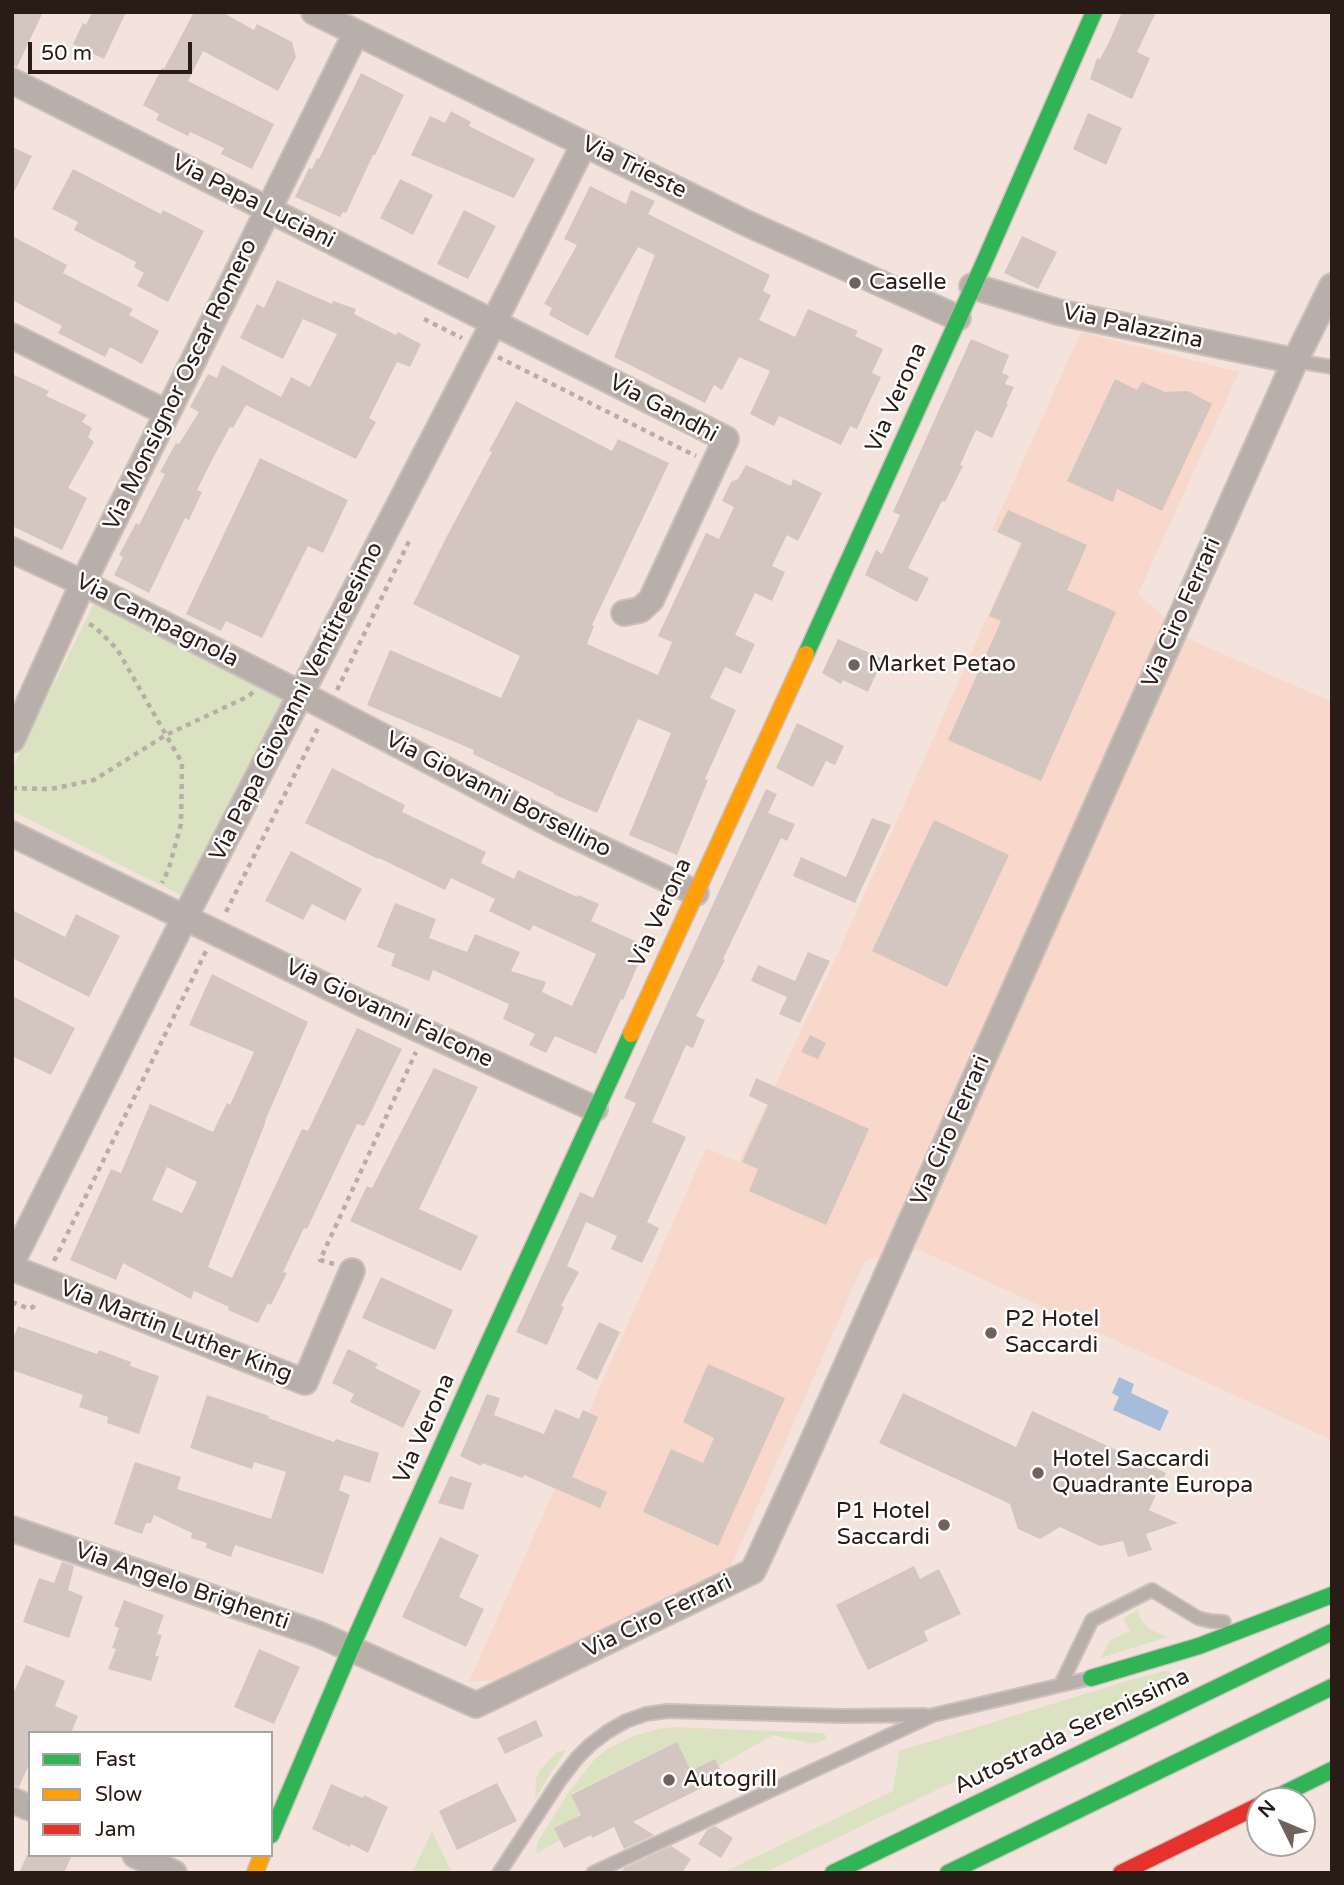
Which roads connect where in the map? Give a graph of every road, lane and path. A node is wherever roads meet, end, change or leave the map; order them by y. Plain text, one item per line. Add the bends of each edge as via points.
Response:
1 (314, 12) edge
2 (1094, 12) edge
3 (356, 33) junction
4 (12, 81) edge
5 (584, 144) junction
6 (267, 209) junction
7 (972, 286) junction
8 (1332, 286) edge
9 (958, 318) junction
10 (494, 322) junction
11 (12, 336) edge
12 (498, 357) dead end
13 (1295, 361) junction
14 (1332, 368) edge
15 (167, 413) junction
16 (714, 464) junction
17 (413, 533) dead end
18 (12, 550) edge
19 (83, 583) junction
20 (624, 613) dead end
21 (69, 614) junction
22 (267, 677) junction
23 (301, 694) junction
24 (328, 708) junction
25 (166, 736) junction
26 (12, 740) edge
27 (12, 789) edge
28 (12, 834) edge
29 (696, 893) junction
30 (155, 902) junction
31 (185, 917) junction
32 (216, 932) junction
33 (426, 1032) junction
34 (595, 1109) junction
35 (12, 1262) edge
36 (12, 1268) edge
37 (352, 1271) joint
38 (44, 1281) junction
39 (12, 1304) edge
40 (12, 1529) edge
41 (1332, 1595) edge
42 (1256, 1625) junction
43 (1332, 1632) edge
44 (351, 1648) junction
45 (1091, 1678) joint
46 (1061, 1684) junction
47 (1332, 1687) edge
48 (933, 1715) junction
49 (1332, 1770) edge
50 (1297, 1787) edge
51 (12, 1800) edge
52 (28, 1807) edge
53 (1246, 1812) edge
54 (273, 1830) edge
55 (139, 1857) edge
56 (174, 1873) edge
57 (499, 1873) edge
58 (593, 1873) edge
59 (833, 1873) edge
60 (947, 1873) edge
61 (1121, 1873) edge

1 - 3 street, Via Trieste
2 - 7 main road, Via Verona
3 - 5 street, Via Trieste
3 - 6 street, Via Monsignor Oscar Romero
4 - 6 street, Via Papa Luciani
5 - 9 street, Via Trieste
5 - 10 street, Via Papa Giovanni Ventitreesimo
6 - 10 street, Via Papa Luciani
6 - 15 street, Via Monsignor Oscar Romero
7 - 9 main road, Via Verona
7 - 13 street, Via Palazzina via 1058,312
8 - 13 street, Via Ciro Ferrari
9 - 29 main road, Via Verona
10 - 16 street, Via Gandhi via 726,439
10 - 23 street, Via Papa Giovanni Ventitreesimo
11 - 15 street
12 - 16 path
13 - 14 lane
13 - 44 street, Via Ciro Ferrari via 753,1571 476,1705
15 - 19 street, Via Monsignor Oscar Romero
16 - 20 street, Via Gandhi via 651,600 640,610
17 - 24 path
18 - 19 street, Via Campagnola
19 - 21 street, Via Monsignor Oscar Romero
19 - 22 street, Via Campagnola
21 - 25 path via 95,626 117,649
21 - 26 street, Via Monsignor Oscar Romero
22 - 23 street, Via Campagnola
22 - 25 path via 249,696
23 - 24 street, Via Giovanni Borsellino
23 - 31 street, Via Papa Giovanni Ventitreesimo
24 - 29 street, Via Giovanni Borsellino via 560,829
24 - 32 path
25 - 27 path via 94,779 51,789
25 - 30 path via 182,763 181,824
28 - 30 street, Via Giovanni Falcone
29 - 34 main road, Via Verona
30 - 31 street, Via Giovanni Falcone
31 - 32 street, Via Giovanni Falcone
31 - 35 street, Via Papa Giovanni Ventitreesimo
32 - 33 street, Via Giovanni Falcone
32 - 38 path
33 - 34 street, Via Giovanni Falcone
33 - 37 path via 320,1260
34 - 44 main road, Via Verona
36 - 38 street, Via Martin Luther King
37 - 38 street, Via Martin Luther King via 305,1382
38 - 39 path via 33,1307
40 - 44 street, Via Angelo Brighenti
41 - 42 main road
42 - 45 main road
42 - 46 lane via 1210,1622 1152,1590 1092,1620
43 - 59 main road, Autostrada Serenissima
44 - 54 main road, Via Verona
45 - 46 lane
46 - 48 lane
47 - 60 main road
48 - 57 lane via 668,1711 626,1721 577,1758
48 - 58 lane
49 - 50 main road
51 - 52 street
53 - 61 main road
55 - 56 street

